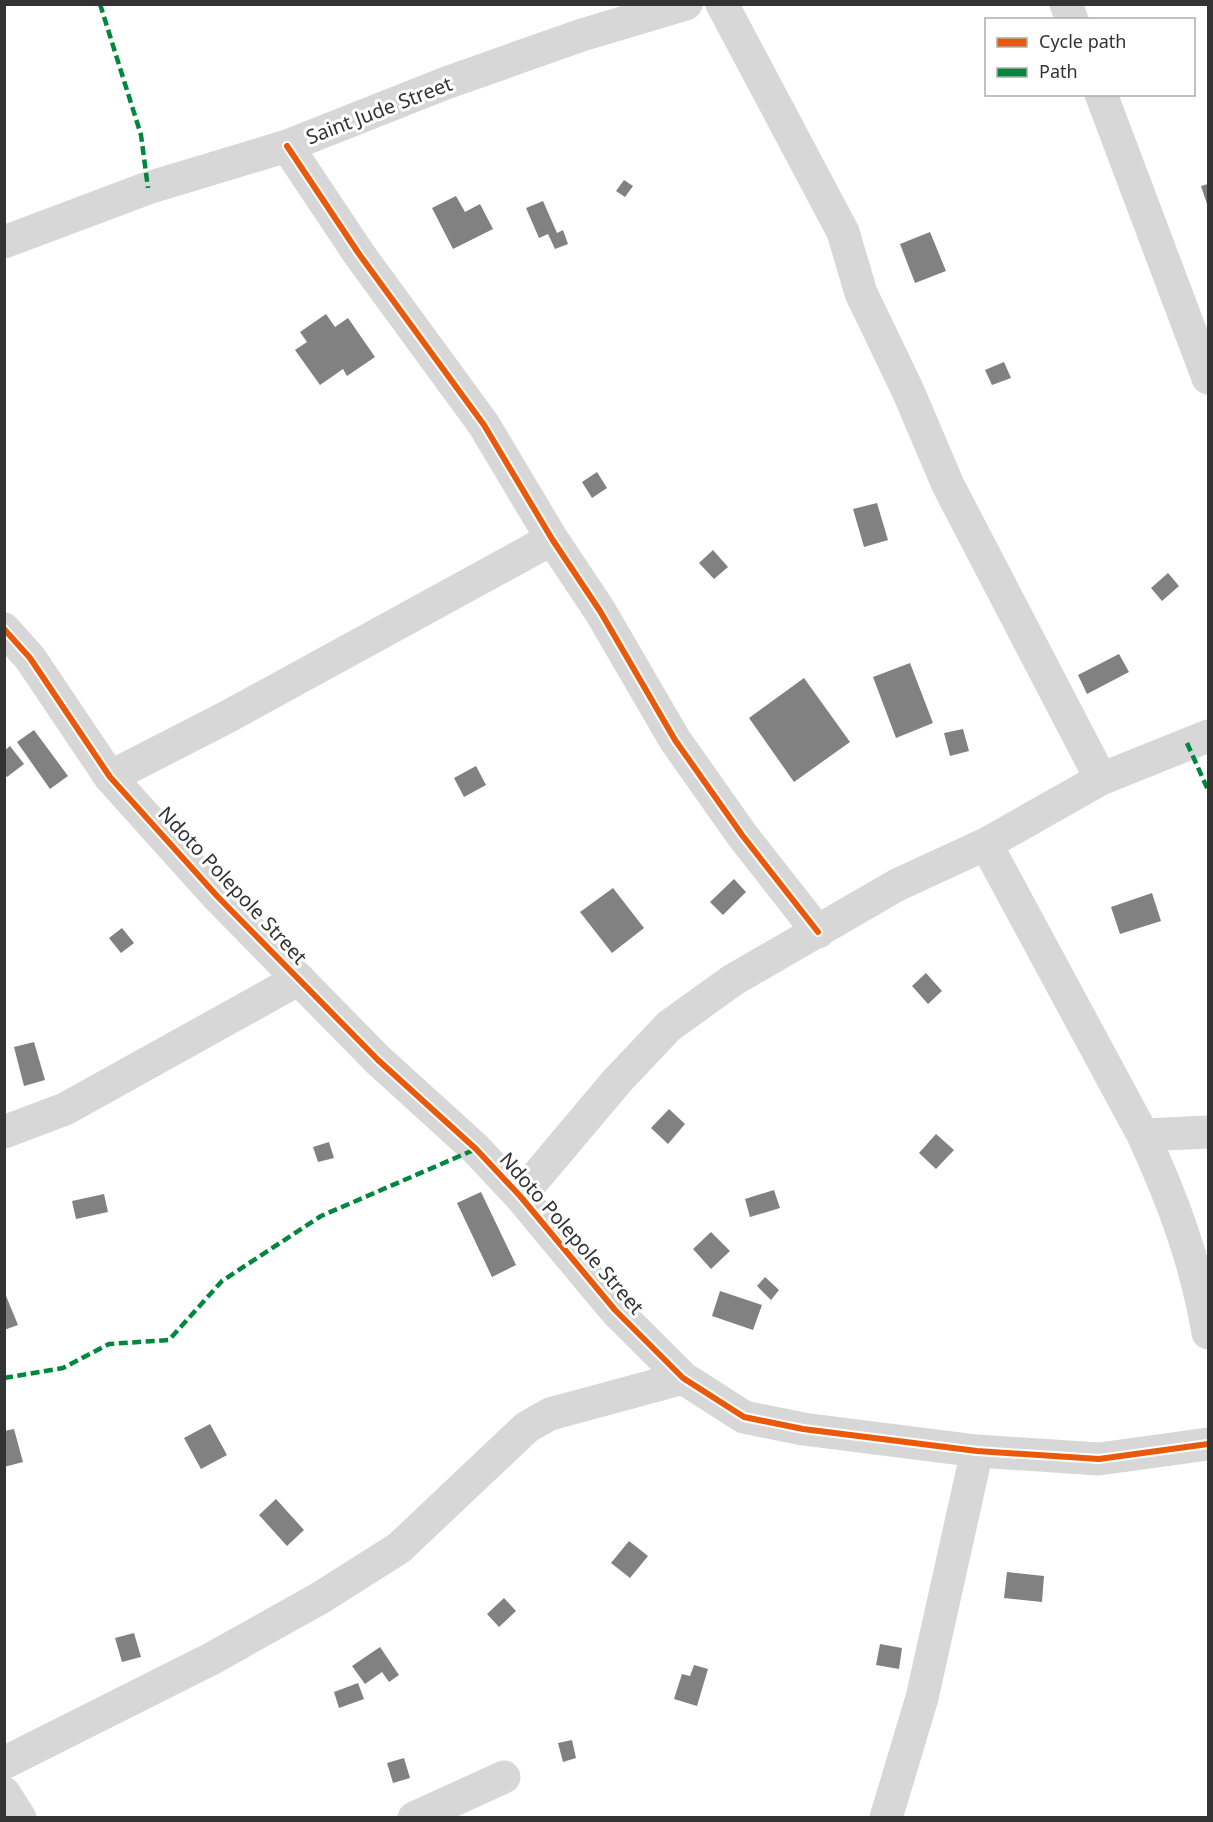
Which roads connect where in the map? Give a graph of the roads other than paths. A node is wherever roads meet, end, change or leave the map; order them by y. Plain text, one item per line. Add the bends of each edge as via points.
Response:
1 (687, 4) edge
2 (722, 4) edge
3 (1102, 96) edge
4 (287, 146) junction
5 (4, 242) edge
6 (1209, 378) edge
7 (552, 539) junction
8 (4, 629) edge
9 (1209, 736) edge
10 (110, 777) junction
11 (1101, 779) junction
12 (986, 844) junction
13 (818, 932) junction
14 (299, 979) junction
15 (4, 1132) edge
16 (1209, 1132) edge
17 (1143, 1135) junction
18 (520, 1196) junction
19 (1209, 1333) edge
20 (683, 1378) junction
21 (1209, 1444) edge
22 (977, 1451) junction
23 (4, 1763) edge
24 (504, 1778) dead end
25 (4, 1793) edge
26 (20, 1818) edge
27 (414, 1818) edge
28 (886, 1818) edge

1 - 4 street, Saint Jude Street via 582,35 458,79
2 - 11 street via 843,232 861,293 948,485
3 - 6 street
4 - 5 street, Saint Jude Street via 148,188
4 - 7 street via 359,254 484,425
7 - 10 street
7 - 13 street via 600,611 675,740 742,835
8 - 10 street, Ndoto Polepole Street via 30,658
9 - 11 street
10 - 14 street, Ndoto Polepole Street via 217,896
11 - 12 street
12 - 13 street via 897,885
12 - 17 street
13 - 18 street via 733,980 669,1026
14 - 15 street via 65,1109
14 - 18 street, Ndoto Polepole Street
16 - 17 street
17 - 19 street via 1182,1224
18 - 20 street, Ndoto Polepole Street via 615,1310
20 - 22 street, Ndoto Polepole Street via 744,1417 803,1429
20 - 23 street via 550,1414 527,1427 399,1548 321,1598 212,1659
21 - 22 street, Ndoto Polepole Street via 1099,1459
22 - 28 street via 922,1698
24 - 27 street
25 - 26 street

